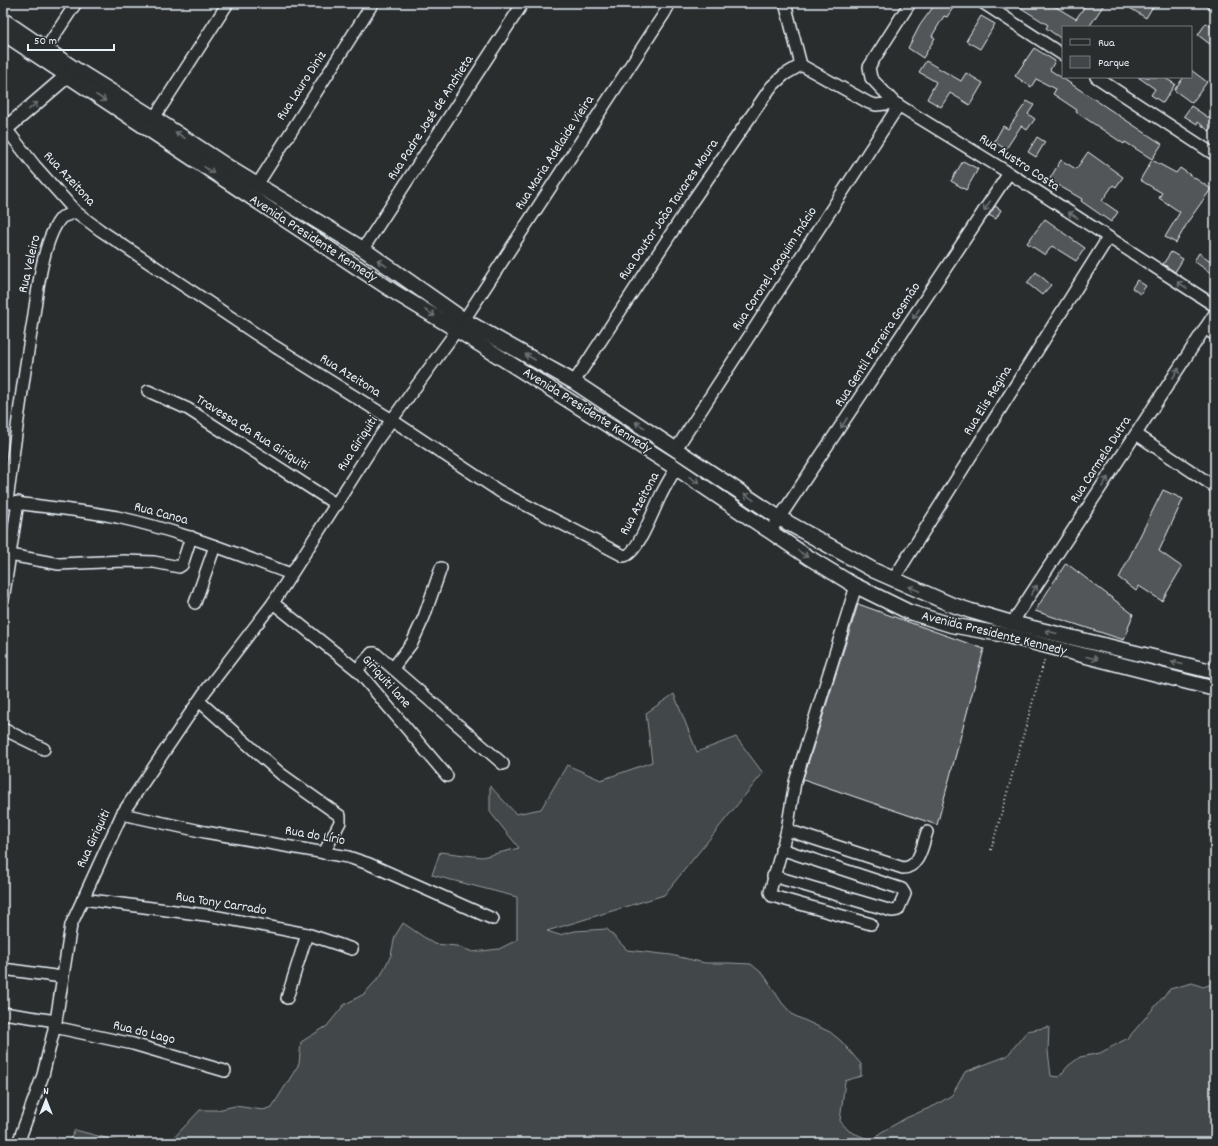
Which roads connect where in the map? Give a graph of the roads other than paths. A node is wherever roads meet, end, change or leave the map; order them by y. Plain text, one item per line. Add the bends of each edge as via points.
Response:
1 (76, 3) edge
2 (228, 3) edge
3 (373, 3) edge
4 (523, 3) edge
5 (670, 3) edge
6 (785, 3) edge
7 (910, 3) edge
8 (983, 3) edge
9 (3, 20) edge
10 (3, 33) edge
11 (43, 53) junction
12 (1062, 54) edge
13 (801, 65) junction
14 (72, 73) junction
15 (1098, 78) edge
16 (897, 104) junction
17 (154, 118) junction
18 (4, 128) edge
19 (1215, 155) edge
20 (1009, 173) junction
21 (257, 185) junction
22 (76, 212) junction
23 (1108, 238) junction
24 (363, 249) junction
25 (1215, 306) edge
26 (1215, 313) edge
27 (460, 325) junction
28 (1204, 328) junction
29 (1215, 335) edge
30 (574, 382) junction
31 (148, 391) dead end
32 (392, 420) junction
33 (1136, 434) junction
34 (676, 449) junction
35 (676, 468) junction
36 (1215, 487) edge
37 (5, 501) edge
38 (18, 502) junction
39 (337, 505) junction
40 (781, 519) junction
41 (770, 532) junction
42 (191, 537) junction
43 (215, 546) junction
44 (10, 555) junction
45 (441, 568) dead end
46 (288, 580) junction
47 (893, 580) junction
48 (856, 586) junction
49 (3, 600) edge
50 (195, 603) dead end
51 (273, 603) junction
52 (1012, 623) junction
53 (393, 668) junction
54 (357, 670) junction
55 (1215, 672) edge
56 (1215, 689) edge
57 (199, 701) junction
58 (3, 729) edge
59 (44, 749) dead end
60 (503, 764) dead end
61 (448, 776) dead end
62 (122, 814) junction
63 (787, 830) junction
64 (926, 832) dead end
65 (781, 849) junction
66 (324, 853) junction
67 (773, 876) junction
68 (83, 899) junction
69 (493, 919) dead end
70 (871, 924) dead end
71 (307, 934) junction
72 (352, 949) dead end
73 (3, 969) edge
74 (62, 977) junction
75 (287, 998) dead end
76 (3, 1012) edge
77 (55, 1024) junction
78 (225, 1071) dead end
79 (18, 1143) edge

1 - 11 street
2 - 17 street
3 - 21 street, Rua Lauro Diniz
4 - 24 street, Rua Padre José de Anchieta
5 - 27 street, Rua Maria Adelaide Vieira
6 - 13 street
7 - 16 street, Rua Austro Costa via 869,67 871,78
8 - 12 street
9 - 11 main road, Avenida Presidente Kennedy
10 - 11 main road, Avenida Presidente Kennedy
11 - 14 main road, Avenida Presidente Kennedy
13 - 16 street via 869,103
13 - 30 street, Rua Doutor João Tavares Moura via 771,87 691,203
14 - 17 main road, Avenida Presidente Kennedy
18 -> 14 main road
14 -> 27 main road, Avenida Presidente Kennedy via 396,294
15 - 19 street
16 - 20 street, Rua Austro Costa
16 - 34 street, Rua Coronel Joaquim Inácio
21 -> 17 main road, Avenida Presidente Kennedy
18 - 22 street, Rua Azeitona
23 -> 20 street, Rua Austro Costa
20 -> 40 street, Rua Gentil Ferreira Gosmão
21 - 24 main road, Avenida Presidente Kennedy
22 - 32 street, Rua Azeitona via 274,346
22 - 37 street, Rua Veleiro via 62,217 49,240 38,288
25 -> 23 street, Rua Austro Costa
23 - 47 street, Rua Elis Regina
27 -> 24 main road, Avenida Presidente Kennedy
26 - 28 street, Rua Carmela Dutra
30 -> 27 main road, Avenida Presidente Kennedy
27 - 32 street, Rua Giriquiti
27 - 35 main road, Avenida Presidente Kennedy
28 - 29 street
33 -> 28 street, Rua Carmela Dutra
34 -> 30 main road, Avenida Presidente Kennedy
31 - 39 street, Travessa da Rua Giriquiti via 188,409
32 - 35 street, Rua Azeitona via 499,491 624,556 629,555 644,533
32 - 39 street, Rua Giriquiti
33 - 36 street
52 -> 33 street, Rua Carmela Dutra
40 -> 34 main road, Avenida Presidente Kennedy
35 -> 41 main road, Avenida Presidente Kennedy
37 - 38 street, Rua Canoa
38 - 42 street, Rua Canoa via 118,518
38 - 44 street
39 - 46 street, Rua Giriquiti
40 - 41 street, Rua Gentil Ferreira Gosmão
40 - 47 main road, Avenida Presidente Kennedy
41 -> 48 main road, Avenida Presidente Kennedy
42 - 43 street, Rua Canoa
42 - 44 street via 182,565 179,567 154,562 124,561 59,564
43 - 46 street, Rua Canoa
43 - 50 street
44 - 49 street
45 - 53 street via 412,643
46 - 51 street, Rua Giriquiti
52 -> 47 main road, Avenida Presidente Kennedy via 950,604
48 -> 56 main road, Avenida Presidente Kennedy via 909,612 933,620 1048,646
48 - 63 street via 795,782
51 - 54 street, Giriquiti lane
51 - 57 street, Rua Giriquiti
55 -> 52 main road, Avenida Presidente Kennedy
53 - 54 street via 372,653
53 - 60 street
54 - 61 street, Giriquiti lane
57 - 62 street, Rua Giriquiti
57 - 66 street via 281,774 340,816 340,822
58 - 59 street
62 - 66 street, Rua do Lírio
62 - 68 street, Rua Giriquiti
63 - 64 street via 903,868 910,868 915,864
63 - 65 street
65 - 67 street
65 - 67 street via 902,888 905,894 898,910 892,911
66 - 69 street, Rua do Lírio via 369,864
67 - 70 street via 770,892 772,896
68 - 71 street, Rua Tony Carrado via 213,916
68 - 74 street, Rua Giriquiti via 71,925
71 - 72 street, Rua Tony Carrado
71 - 75 street
73 - 74 street
74 - 77 street, Rua Giriquiti
76 - 77 street, Rua do Lago
77 - 78 street, Rua do Lago
77 - 79 street, Rua Giriquiti via 43,1076

